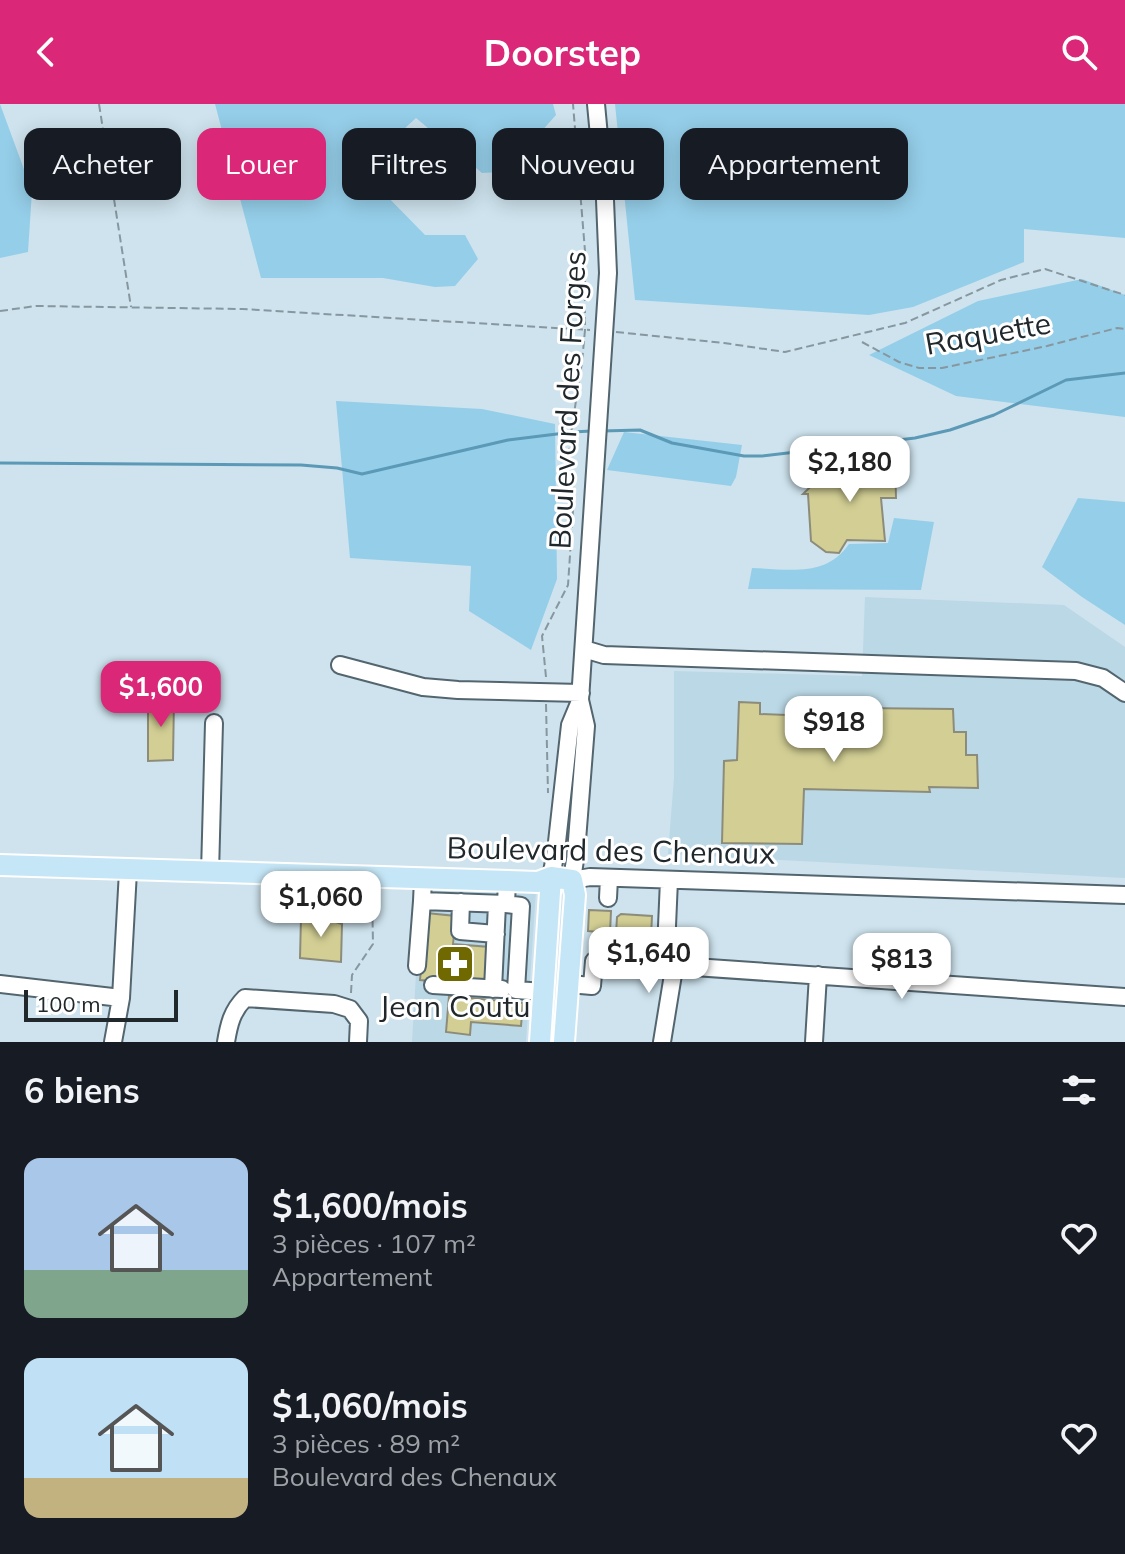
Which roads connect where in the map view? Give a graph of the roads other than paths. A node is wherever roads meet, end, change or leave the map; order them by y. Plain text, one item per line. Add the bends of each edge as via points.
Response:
1 (596, 104) edge
2 (584, 649) junction
3 (340, 665) dead end
4 (1125, 693) edge
5 (581, 696) junction
6 (214, 723) dead end
7 (0, 865) edge
8 (128, 871) junction
9 (210, 873) junction
10 (562, 878) junction
11 (609, 878) junction
12 (423, 879) junction
13 (669, 880) junction
14 (507, 881) junction
15 (1125, 895) edge
16 (608, 898) dead end
17 (422, 901) junction
18 (461, 902) junction
19 (502, 904) junction
20 (496, 934) junction
21 (666, 949) junction
22 (417, 966) dead end
23 (675, 967) junction
24 (818, 975) junction
25 (0, 984) edge
26 (569, 984) junction
27 (433, 985) dead end
28 (493, 989) junction
29 (516, 990) junction
30 (544, 992) junction
31 (1125, 997) edge
32 (121, 998) junction
33 (113, 1042) edge
34 (226, 1042) edge
35 (358, 1042) edge
36 (540, 1042) edge
37 (564, 1042) edge
38 (662, 1042) edge
39 (814, 1042) edge

1 - 2 street, Boulevard des Forges via 608,273
2 - 4 street via 604,655 1076,671 1103,678
2 - 5 street, Boulevard des Forges
3 - 5 street via 423,687
5 - 10 street, Boulevard des Forges via 570,725 556,851
6 - 9 street
7 - 8 main road, Boulevard des Chenaux
8 - 9 main road, Boulevard des Chenaux
8 - 32 street
9 - 12 main road, Boulevard des Chenaux
10 - 11 street, Boulevard des Chenaux
10 - 14 main road, Boulevard des Chenaux
10 - 26 main road, Boulevard des Forges via 575,895
10 - 30 main road, Boulevard des Forges
11 - 13 street, Boulevard des Chenaux
11 - 16 street
12 - 14 main road, Boulevard des Chenaux
12 - 17 street
13 - 15 street, Boulevard des Chenaux
13 - 21 street
14 - 19 street
17 - 18 street
17 - 22 street
18 - 19 street
18 - 20 street via 460,931
19 - 20 street
19 - 29 street via 521,906
20 - 28 street
21 - 23 street via 677,950
21 - 26 street via 651,948 649,964 594,961 592,986
23 - 24 street
23 - 38 street
24 - 31 street
24 - 39 street
25 - 32 street
26 - 37 main road, Boulevard des Forges
27 - 28 street
28 - 29 street
29 - 30 street
30 - 36 main road, Boulevard des Forges
32 - 33 street
34 - 35 street via 230,1019 245,998 350,1009 359,1021

